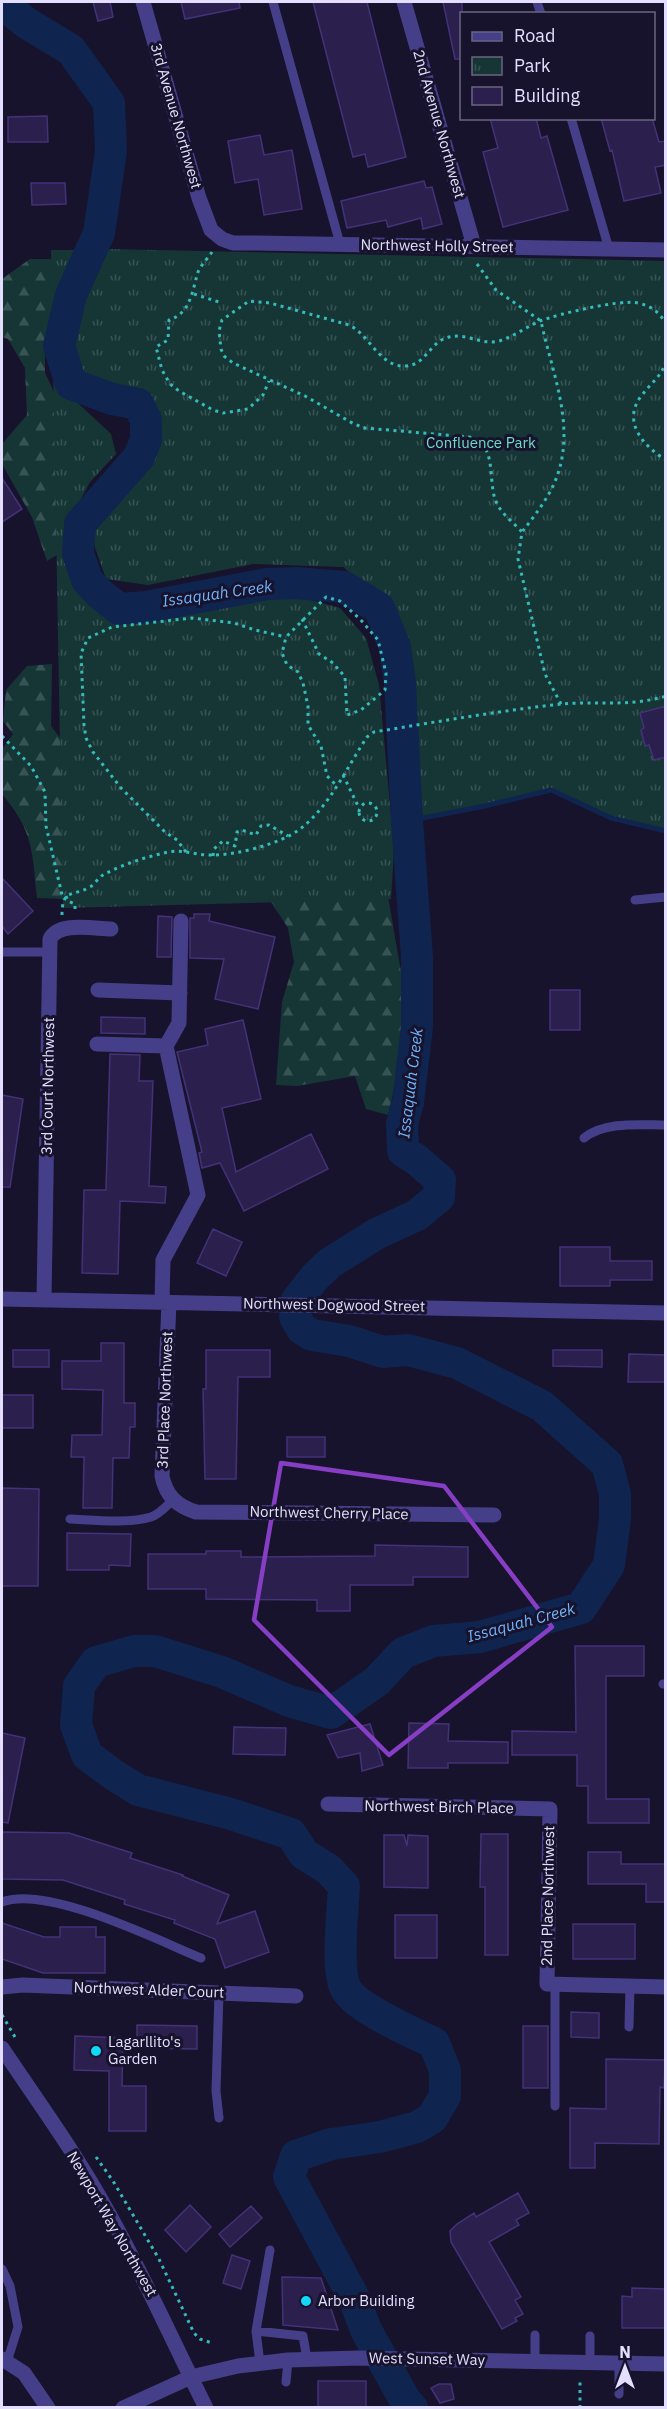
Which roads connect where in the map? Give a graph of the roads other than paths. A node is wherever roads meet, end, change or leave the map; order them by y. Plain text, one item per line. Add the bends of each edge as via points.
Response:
1 (143, 2) edge
2 (273, 2) edge
3 (404, 2) edge
4 (572, 120) edge
5 (217, 235) joint
6 (340, 244) junction
7 (474, 246) junction
8 (609, 249) junction
9 (666, 250) edge
10 (666, 897) edge
11 (635, 900) dead end
12 (182, 921) dead end
13 (111, 929) dead end
14 (2, 952) edge
15 (50, 952) junction
16 (98, 990) dead end
17 (180, 993) junction
18 (97, 1044) dead end
19 (165, 1046) junction
20 (666, 1125) edge
21 (584, 1138) dead end
22 (2, 1299) edge
23 (44, 1300) junction
24 (166, 1302) junction
25 (666, 1313) edge
26 (171, 1498) junction
27 (494, 1515) dead end
28 (70, 1519) dead end
29 (328, 1804) dead end
30 (550, 1809) joint
31 (2, 1902) edge
32 (201, 1958) dead end
33 (551, 1984) junction
34 (630, 1986) junction
35 (2, 1987) edge
36 (666, 1988) edge
37 (219, 1993) junction
38 (296, 1996) dead end
39 (629, 2027) dead end
40 (2, 2048) edge
41 (555, 2106) dead end
42 (219, 2118) dead end
43 (270, 2250) dead end
44 (2, 2269) edge
45 (256, 2331) junction
46 (535, 2335) dead end
47 (590, 2336) dead end
48 (307, 2359) junction
49 (4, 2360) edge
50 (288, 2360) junction
51 (535, 2361) junction
52 (590, 2362) junction
53 (619, 2362) junction
54 (260, 2363) junction
55 (666, 2364) edge
56 (191, 2378) junction
57 (286, 2382) dead end
58 (619, 2394) dead end
59 (48, 2408) edge
60 (123, 2408) edge
61 (206, 2408) edge

1 - 5 street, 3rd Avenue Northwest via 199,198
2 - 6 lane
3 - 7 street, 2nd Avenue Northwest
4 - 8 lane
5 - 6 street, Northwest Holly Street via 233,243
6 - 7 street, Northwest Holly Street
7 - 8 street, Northwest Holly Street
8 - 9 street, Northwest Holly Street
10 - 11 lane
12 - 17 street
13 - 15 street, 3rd Court Northwest via 62,928 52,934
14 - 15 lane
15 - 23 street, 3rd Court Northwest
16 - 17 street
17 - 19 street via 179,1023
18 - 19 street
19 - 24 street, 3rd Place Northwest via 198,1195 163,1260
20 - 21 lane via 620,1126 590,1132
22 - 23 street, Northwest Dogwood Street
23 - 24 street, Northwest Dogwood Street
24 - 25 street, Northwest Dogwood Street
24 - 26 street, 3rd Place Northwest via 162,1476
26 - 27 street, Northwest Cherry Place via 196,1512
26 - 28 lane via 151,1517
29 - 30 street, Northwest Birch Place
30 - 33 street, 2nd Place Northwest
31 - 32 lane via 27,1898 52,1901
33 - 34 street
33 - 41 lane
34 - 36 street
34 - 39 lane
35 - 37 street, Northwest Alder Court
37 - 38 street, Northwest Alder Court
37 - 42 lane
40 - 56 street, Newport Way Northwest via 108,2211
43 - 45 lane
44 - 49 lane via 10,2286 18,2327
45 - 48 lane via 303,2336
45 - 54 lane
46 - 51 lane
47 - 52 lane
48 - 50 street, West Sunset Way
48 - 51 street, West Sunset Way
49 - 59 street via 24,2373
50 - 54 street, West Sunset Way
50 - 57 lane
51 - 52 street, West Sunset Way
52 - 53 street, West Sunset Way
53 - 55 street, West Sunset Way
53 - 58 lane
54 - 56 street, West Sunset Way
56 - 60 street, West Sunset Way
56 - 61 street, Newport Way Northwest

